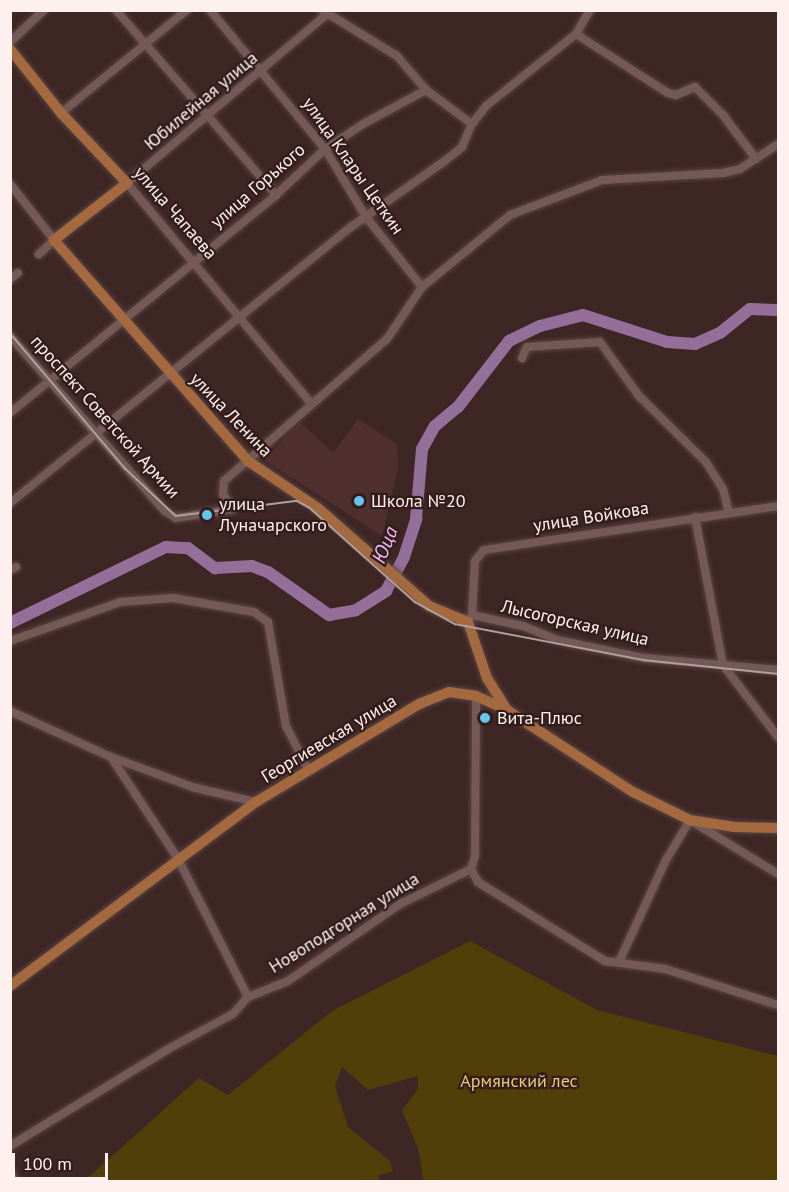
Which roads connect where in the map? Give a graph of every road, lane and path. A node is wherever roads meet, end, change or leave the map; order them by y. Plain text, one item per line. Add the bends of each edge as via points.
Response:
1 (44, 10) edge
2 (116, 10) edge
3 (187, 10) edge
4 (210, 10) edge
5 (590, 10) edge
6 (324, 13) edge
7 (576, 34) junction
8 (10, 42) edge
9 (146, 45) junction
10 (10, 49) edge
11 (262, 71) junction
12 (426, 90) junction
13 (61, 113) junction
14 (208, 117) junction
15 (472, 124) junction
16 (778, 144) edge
17 (325, 149) junction
18 (756, 159) junction
19 (128, 183) junction
20 (10, 184) edge
21 (276, 195) junction
22 (366, 217) junction
23 (54, 240) junction
24 (39, 254) dead end
25 (196, 261) junction
26 (422, 287) junction
27 (241, 315) junction
28 (124, 321) junction
29 (10, 336) edge
30 (522, 358) dead end
31 (168, 373) junction
32 (49, 381) junction
33 (310, 402) junction
34 (10, 413) edge
35 (95, 434) junction
36 (248, 461) junction
37 (10, 503) edge
38 (778, 506) edge
39 (729, 513) junction
40 (695, 517) junction
41 (470, 618) junction
42 (10, 641) edge
43 (723, 664) junction
44 (778, 670) edge
45 (486, 678) junction
46 (476, 696) junction
47 (507, 710) junction
48 (10, 711) edge
49 (778, 737) edge
50 (111, 757) junction
51 (308, 769) junction
52 (256, 802) junction
53 (690, 819) junction
54 (778, 828) edge
55 (177, 857) junction
56 (471, 869) junction
57 (778, 874) edge
58 (619, 962) junction
59 (10, 986) edge
60 (248, 998) junction
61 (778, 1005) edge
62 (10, 1146) edge
63 (10, 1172) edge
64 (15, 1182) edge

1 - 8 street
2 - 9 street
3 - 9 street
4 - 11 street, улица Клары Цеткин
5 - 7 street
6 - 11 street, Юбилейная улица
6 - 12 street via 371,37 397,56
7 - 15 street via 486,106
7 - 18 street via 668,93 676,95 694,87 723,116
9 - 13 street
9 - 14 street
10 - 13 main road, улица Чапаева
11 - 14 street, Юбилейная улица
11 - 17 street, улица Клары Цеткин
12 - 15 street
12 - 17 street, улица Горького
13 - 19 main road, улица Чапаева
14 - 19 street, Юбилейная улица
14 - 21 street
15 - 22 street via 462,147
16 - 18 street
17 - 21 street, улица Горького
17 - 22 street, улица Клары Цеткин
18 - 26 street via 723,173 602,180 510,215
19 - 23 main road, Юбилейная улица
19 - 25 street, улица Чапаева
20 - 23 street, улица Ленина
21 - 25 street, улица Горького
22 - 26 street, улица Клары Цеткин
22 - 27 street
23 - 24 street, Юбилейная улица
23 - 28 main road, улица Ленина
25 - 27 street, улица Чапаева
25 - 28 street, улица Горького
26 - 33 street via 387,339
27 - 31 street
27 - 33 street, улица Чапаева
28 - 31 main road, улица Ленина
28 - 32 street, улица Горького
29 - 32 street, проспект Советской Армии
30 - 39 street via 527,347 600,342 639,396 706,462 723,489
31 - 35 street
31 - 36 main road, улица Ленина
32 - 34 street, улица Горького
32 - 35 street, проспект Советской Армии
33 - 36 street
35 - 36 street, проспект Советской Армии via 165,511 176,518 233,508 221,487
35 - 37 street
36 - 41 main road, улица Ленина via 318,508 409,590 453,619
38 - 39 street, улица Войкова
39 - 40 street, улица Войкова
40 - 41 street, улица Войкова via 484,550 475,564
40 - 43 street
41 - 43 street, Лысогорская улица via 523,626 557,640 644,658
41 - 45 main road
42 - 51 street via 120,602 173,598 254,612 268,622 286,726
43 - 44 street, Лысогорская улица
43 - 49 street
45 - 46 main road
45 - 47 main road
46 - 47 main road, Георгиевская улица
46 - 51 main road, Георгиевская улица via 453,692 439,695
46 - 56 street via 475,856
47 - 53 main road, Георгиевская улица via 633,792
48 - 50 street
50 - 52 street via 192,787
50 - 55 street
51 - 52 main road, Георгиевская улица
52 - 55 main road, Георгиевская улица
53 - 54 main road, Георгиевская улица via 734,827
53 - 57 street, Георгиевская улица
53 - 58 street via 666,860
55 - 59 main road, Георгиевская улица
55 - 60 street
56 - 58 street via 478,882 579,946 605,961
56 - 60 street, Новоподгорная улица via 400,904 288,981
58 - 61 street via 665,969
60 - 62 street, Новоподгорная улица via 233,1014
63 - 64 street

